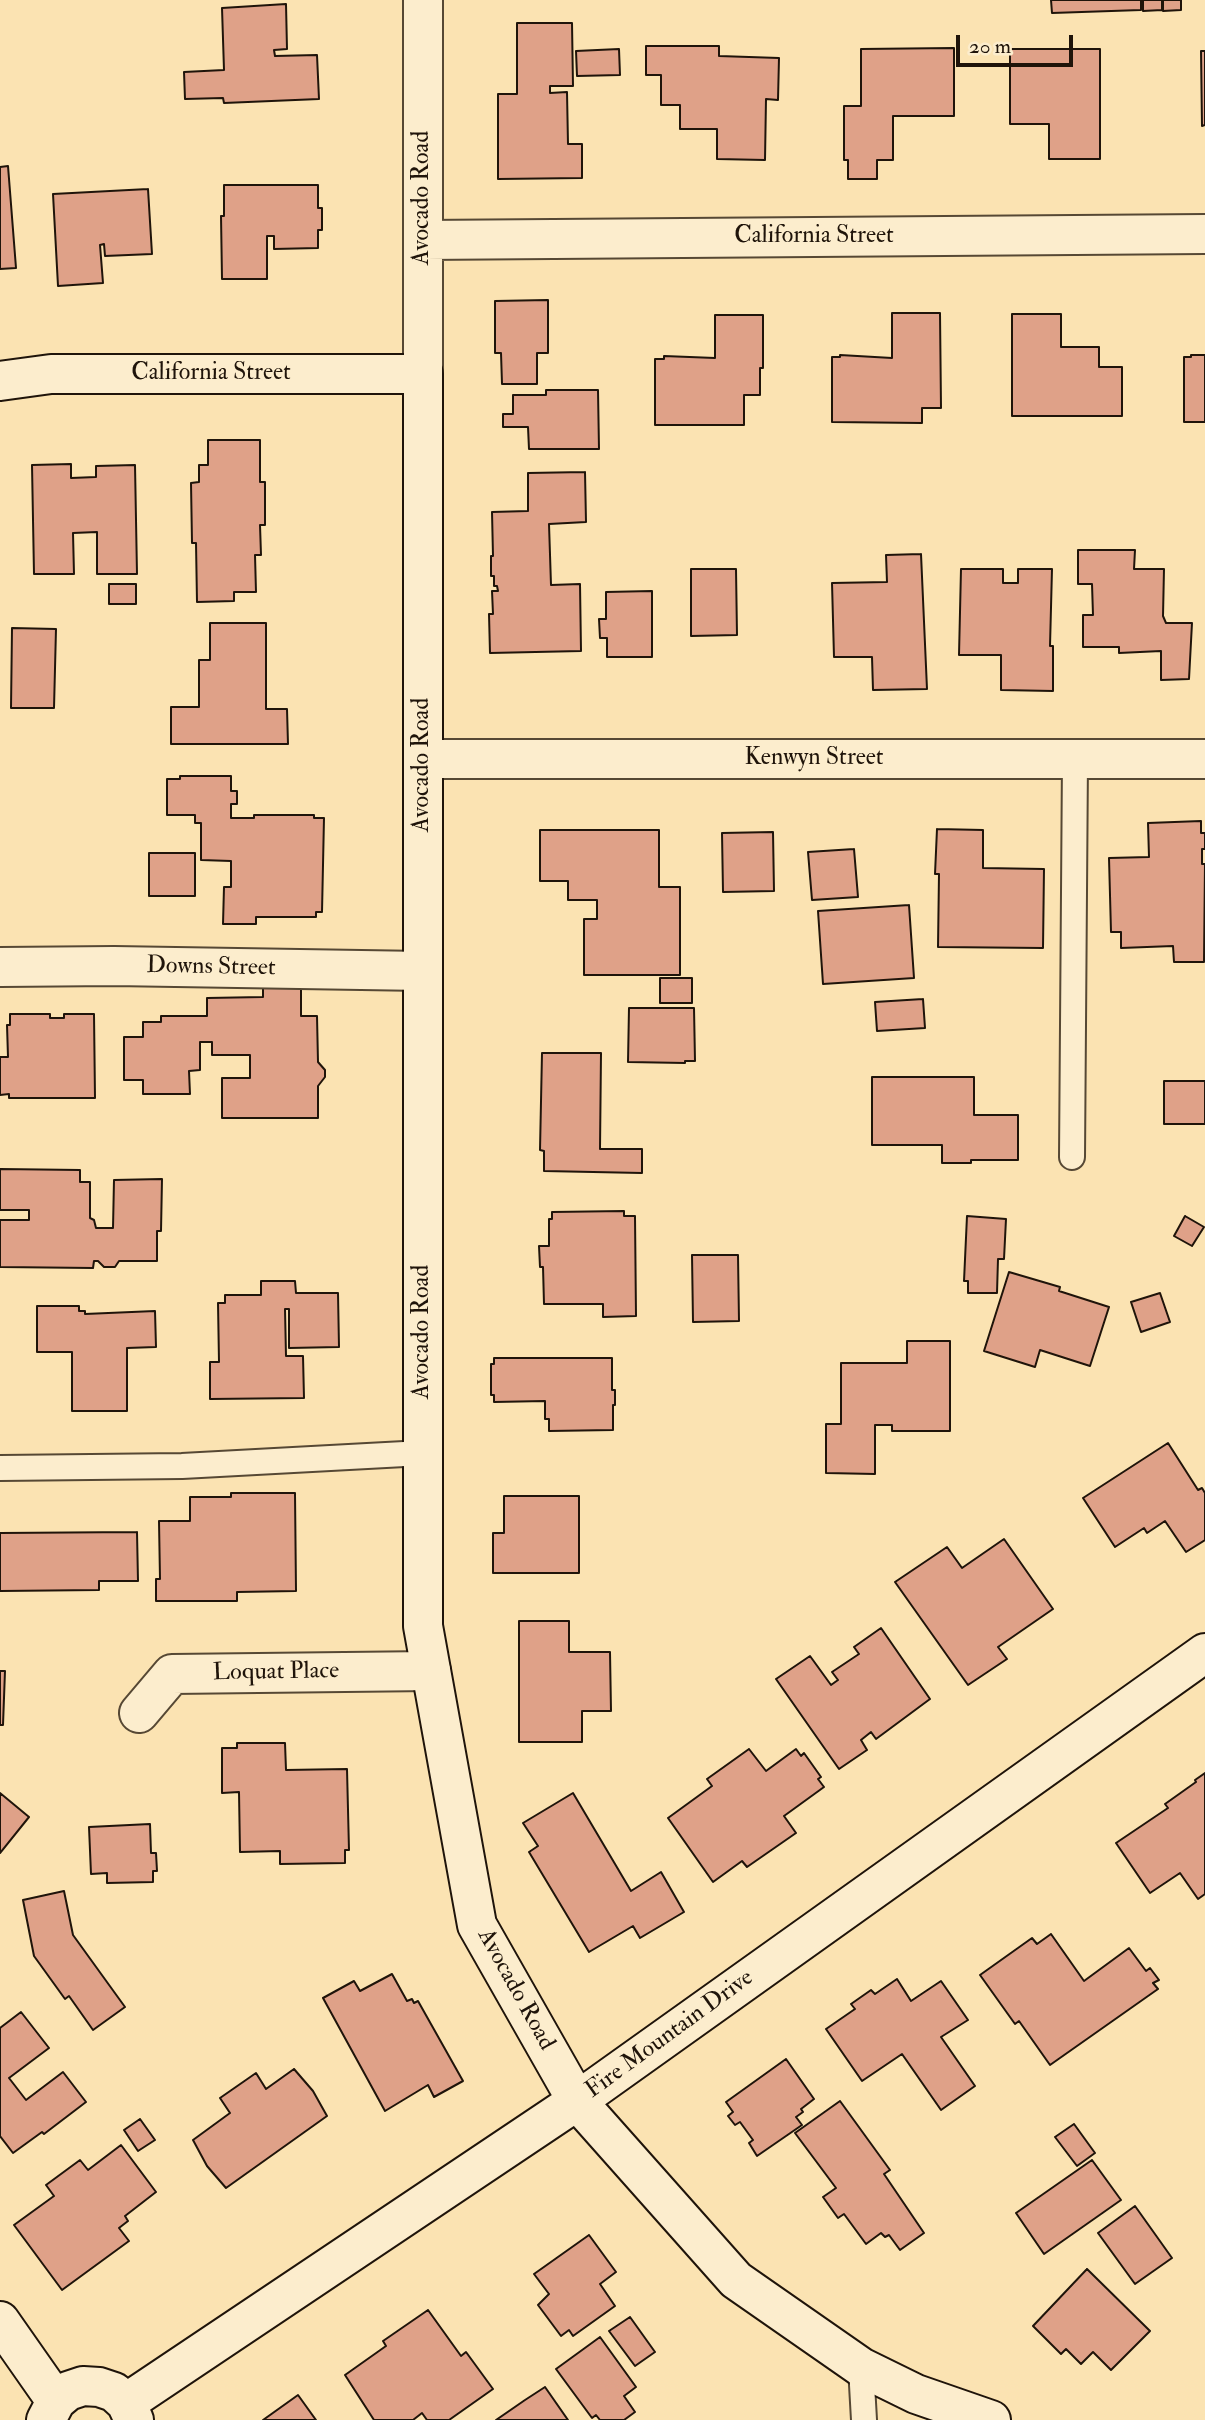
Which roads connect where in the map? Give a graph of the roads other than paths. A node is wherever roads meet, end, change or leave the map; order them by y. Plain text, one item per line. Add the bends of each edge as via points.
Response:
1 (423, 0) edge
2 (1205, 234) edge
3 (423, 240) junction
4 (423, 374) junction
5 (0, 381) edge
6 (423, 759) junction
7 (1075, 759) junction
8 (1205, 759) edge
9 (0, 967) edge
10 (423, 971) junction
11 (1072, 1157) dead end
12 (423, 1453) junction
13 (0, 1468) edge
14 (1201, 1663) edge
15 (431, 1671) junction
16 (139, 1713) dead end
17 (577, 2101) junction
18 (0, 2321) edge
19 (862, 2367) junction
20 (51, 2410) edge
21 (130, 2411) edge
22 (864, 2420) edge
23 (991, 2420) edge

1 - 3 street, Avocado Road
2 - 3 street, California Street
3 - 4 street, Avocado Road
4 - 5 street, California Street via 51,374
4 - 6 street, Avocado Road
6 - 7 street, Kenwyn Street
6 - 10 street, Avocado Road
7 - 8 street, Kenwyn Street
7 - 11 lane
9 - 10 street, Downs Street
10 - 12 street, Avocado Road
12 - 13 lane via 182,1466
12 - 15 street, Avocado Road via 423,1626
14 - 17 street, Fire Mountain Drive
15 - 16 street, Loquat Place via 172,1674
15 - 17 street, Avocado Road via 477,1924
17 - 19 street, Avocado Road via 736,2280
17 - 21 street, Fire Mountain Drive
18 - 20 street
19 - 22 lane
19 - 23 street, Avocado Road via 916,2394
20 - 21 street via 68,2391 99,2386 114,2392

